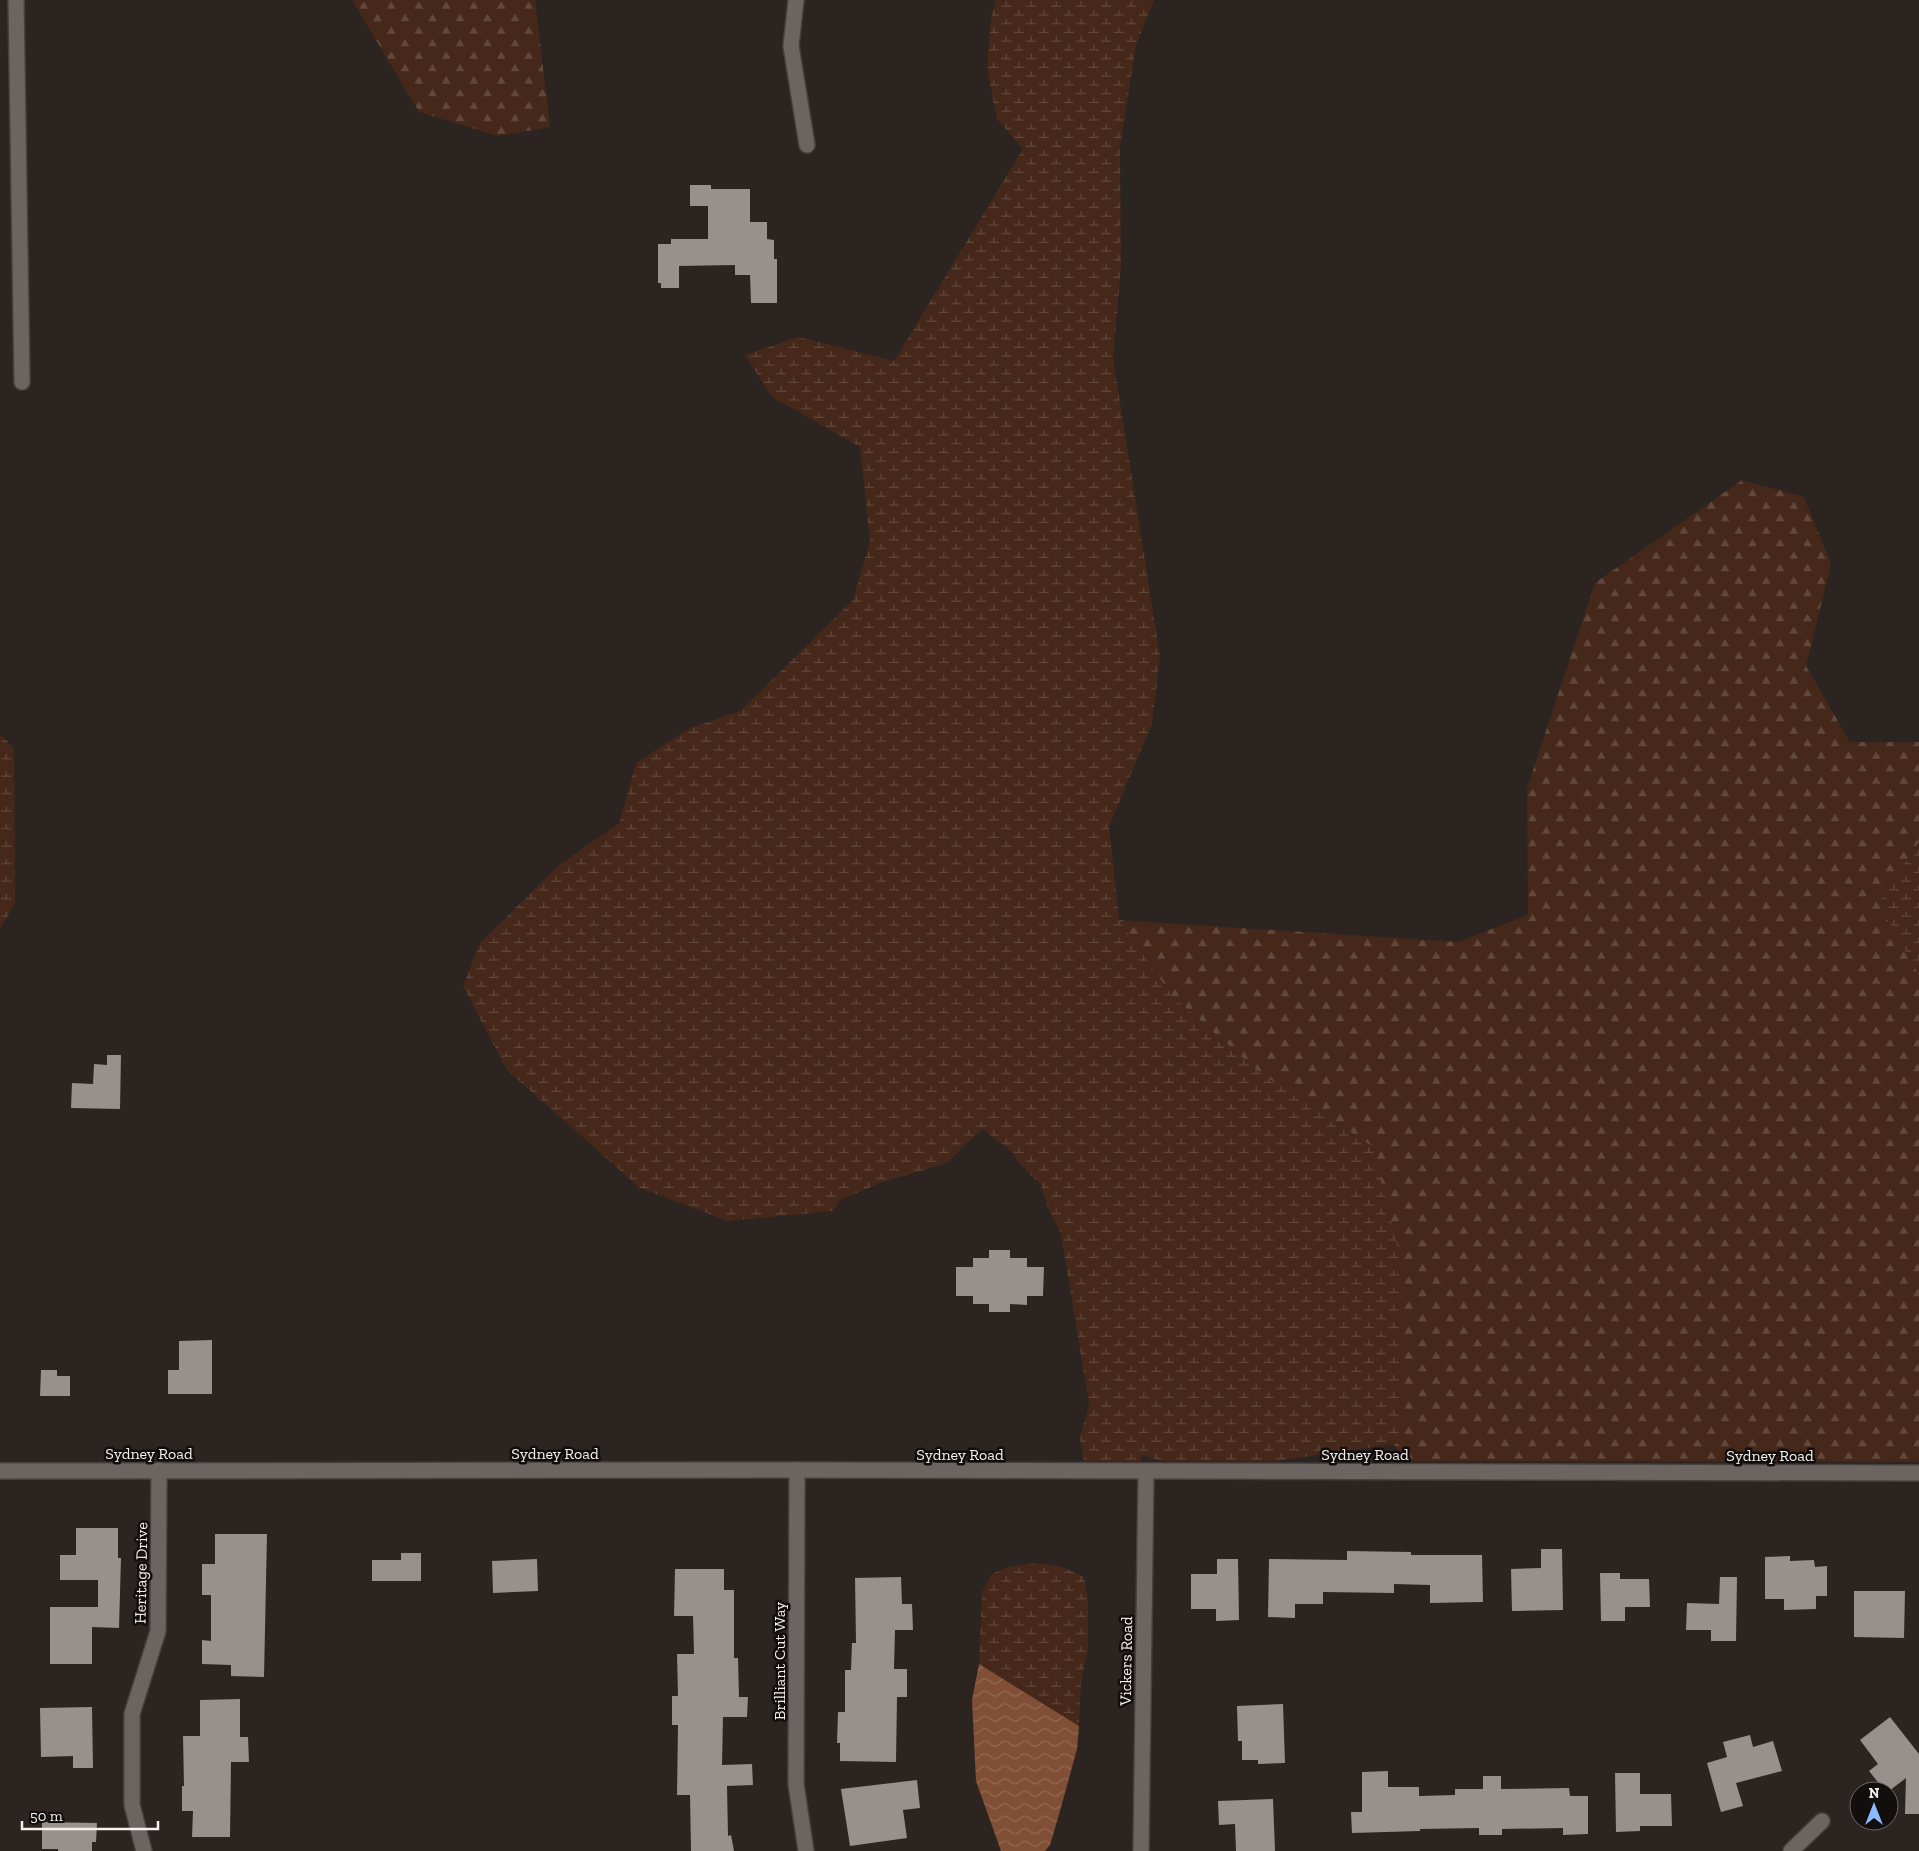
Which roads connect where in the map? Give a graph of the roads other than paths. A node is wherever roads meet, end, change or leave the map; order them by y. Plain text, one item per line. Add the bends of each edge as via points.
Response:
1 (16, 0) edge
2 (796, 0) edge
3 (807, 145) dead end
4 (22, 382) dead end
5 (159, 1470) junction
6 (797, 1470) junction
7 (0, 1471) edge
8 (1146, 1472) junction
9 (1919, 1473) edge
10 (1822, 1821) dead end
11 (144, 1851) edge
12 (806, 1851) edge
13 (1142, 1851) edge
14 (1791, 1851) edge

1 - 4 street
2 - 3 street via 791,46
5 - 6 street, Sydney Road
5 - 7 street, Sydney Road
5 - 11 street, Heritage Drive via 158,1631 132,1714 132,1805
6 - 8 street, Sydney Road
6 - 12 street, Brilliant Cut Way via 796,1784
8 - 9 street, Sydney Road
8 - 13 street, Vickers Road
10 - 14 street

